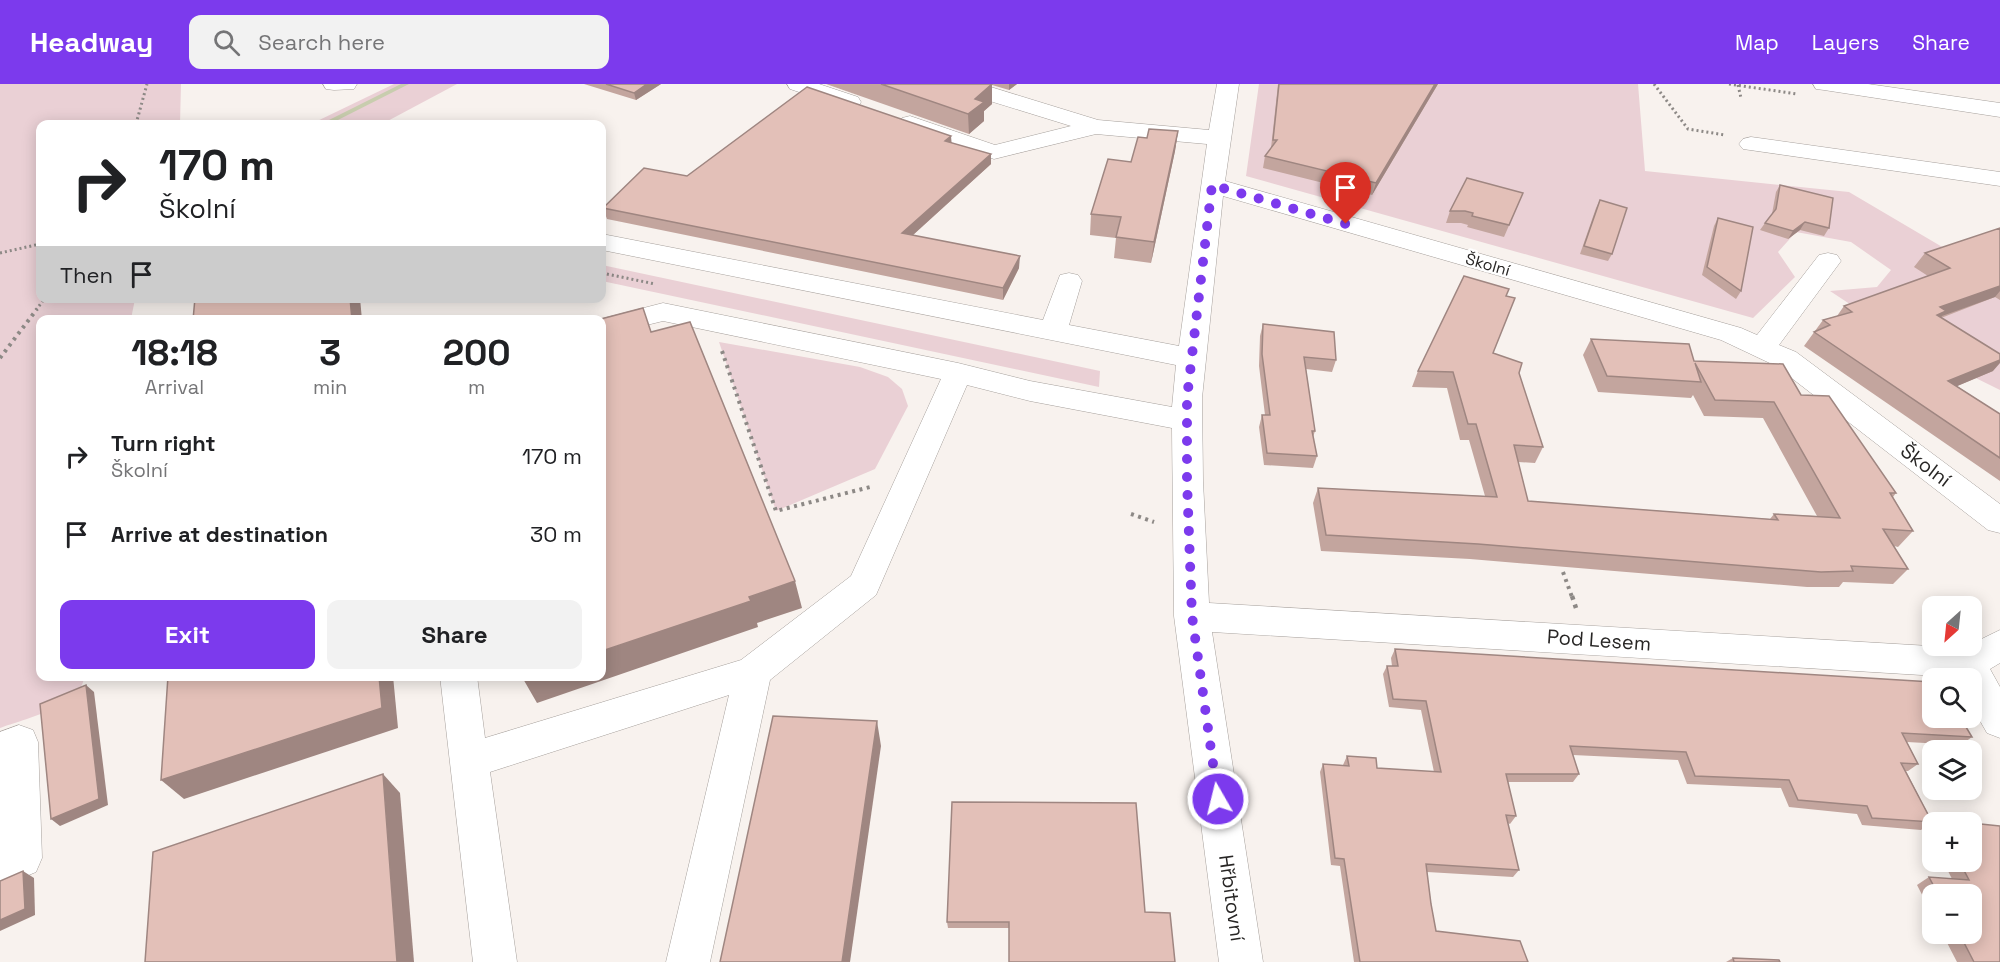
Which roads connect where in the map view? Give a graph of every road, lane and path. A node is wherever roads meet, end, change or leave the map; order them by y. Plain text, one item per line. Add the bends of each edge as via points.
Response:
1 (147, 84) edge
2 (334, 84) edge
3 (346, 84) edge
4 (798, 84) edge
5 (959, 84) edge
6 (1228, 84) edge
7 (1654, 84) edge
8 (1738, 84) edge
9 (1824, 84) edge
10 (1741, 98) dead end
11 (2000, 110) edge
12 (137, 120) edge
13 (1096, 127) junction
14 (1219, 138) junction
15 (1751, 144) joint
16 (1989, 178) edge
17 (1212, 185) junction
18 (2000, 188) edge
19 (606, 243) edge
20 (36, 245) edge
21 (0, 253) edge
22 (1828, 261) dead end
23 (1069, 281) dead end
24 (41, 303) edge
25 (712, 323) junction
26 (606, 326) edge
27 (1053, 331) junction
28 (1763, 347) junction
29 (0, 358) edge
30 (1191, 358) junction
31 (958, 373) junction
32 (1187, 420) junction
33 (912, 477) junction
34 (2000, 521) edge
35 (1192, 616) junction
36 (2000, 645) edge
37 (1966, 664) junction
38 (753, 672) junction
39 (459, 681) edge
40 (2000, 721) edge
41 (0, 749) edge
42 (469, 761) junction
43 (0, 867) edge
44 (495, 962) edge
45 (688, 962) edge
46 (1241, 962) edge

1 - 12 path
2 - 3 street
4 - 13 street via 994,152
5 - 13 street
6 - 14 street, Hřbitovní
7 - 15 path via 1688,129 1750,138
8 - 10 path
9 - 11 street
13 - 14 street
14 - 17 street, Hřbitovní
15 - 16 street
16 - 18 street
17 - 28 street, Školní
17 - 30 street, Hřbitovní
19 - 27 street
20 - 21 path
22 - 28 street
23 - 27 street
24 - 29 path
25 - 26 street via 663,312
25 - 31 street
25 - 33 path via 776,511
27 - 30 street
28 - 34 street, Školní via 1786,359
30 - 32 street, Hřbitovní
31 - 32 street via 1030,391
31 - 33 street
32 - 35 street, Hřbitovní
33 - 38 street via 864,585
35 - 37 street, Pod Lesem
35 - 46 street, Hřbitovní
36 - 37 street
37 - 40 street
38 - 42 street
38 - 45 street
39 - 42 street
41 - 43 street via 19,742 21,858
42 - 44 street

